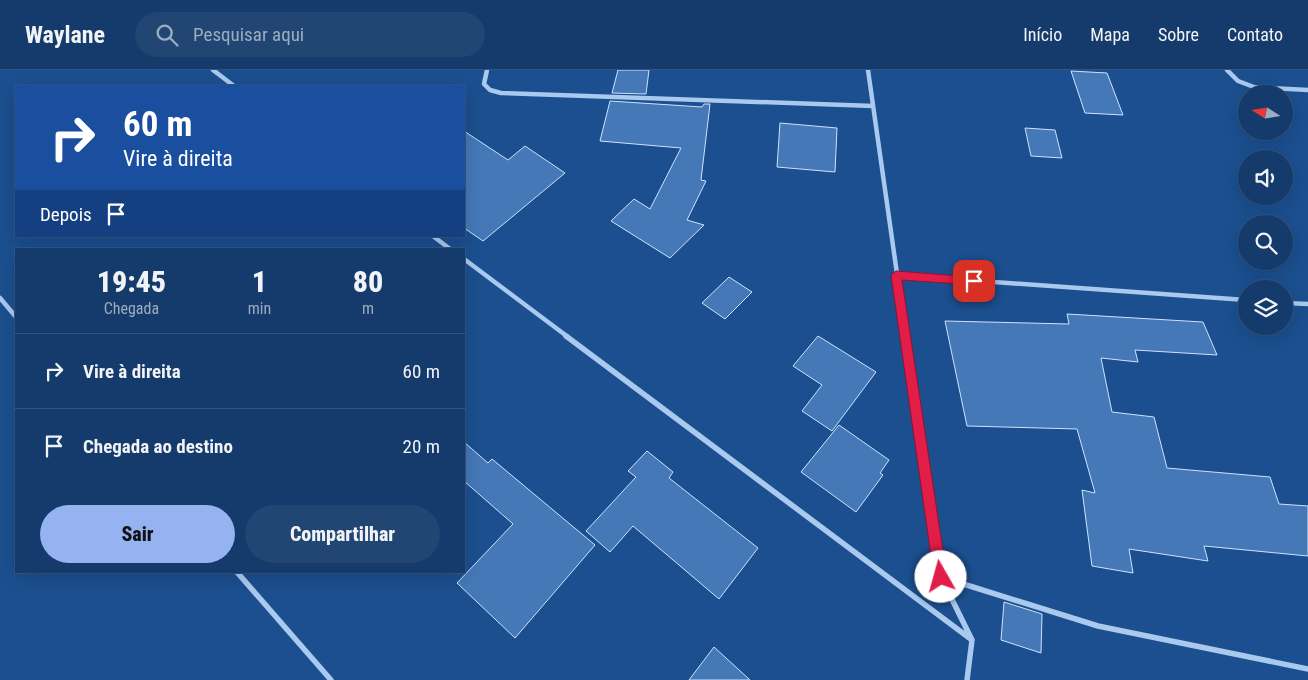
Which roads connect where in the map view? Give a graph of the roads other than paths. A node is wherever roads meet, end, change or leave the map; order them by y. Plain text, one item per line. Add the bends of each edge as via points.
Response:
1 (213, 70) edge
2 (487, 70) edge
3 (868, 70) edge
4 (1227, 70) edge
5 (233, 85) edge
6 (1308, 90) edge
7 (873, 106) junction
8 (434, 237) edge
9 (449, 248) edge
10 (465, 260) edge
11 (896, 275) junction
12 (0, 298) edge
13 (1238, 299) edge
14 (1293, 303) edge
15 (1308, 304) edge
16 (15, 316) edge
17 (238, 573) edge
18 (941, 577) junction
19 (972, 640) junction
20 (1308, 669) edge
21 (331, 680) edge
22 (967, 680) edge

1 - 5 street
2 - 7 street via 484,84 501,93
3 - 7 street
4 - 6 street via 1238,81 1254,87
7 - 11 street
8 - 9 street
10 - 19 street
11 - 13 street
11 - 18 street
12 - 16 street
14 - 15 street
17 - 21 street
18 - 19 street
18 - 20 street via 1098,626
19 - 22 street

